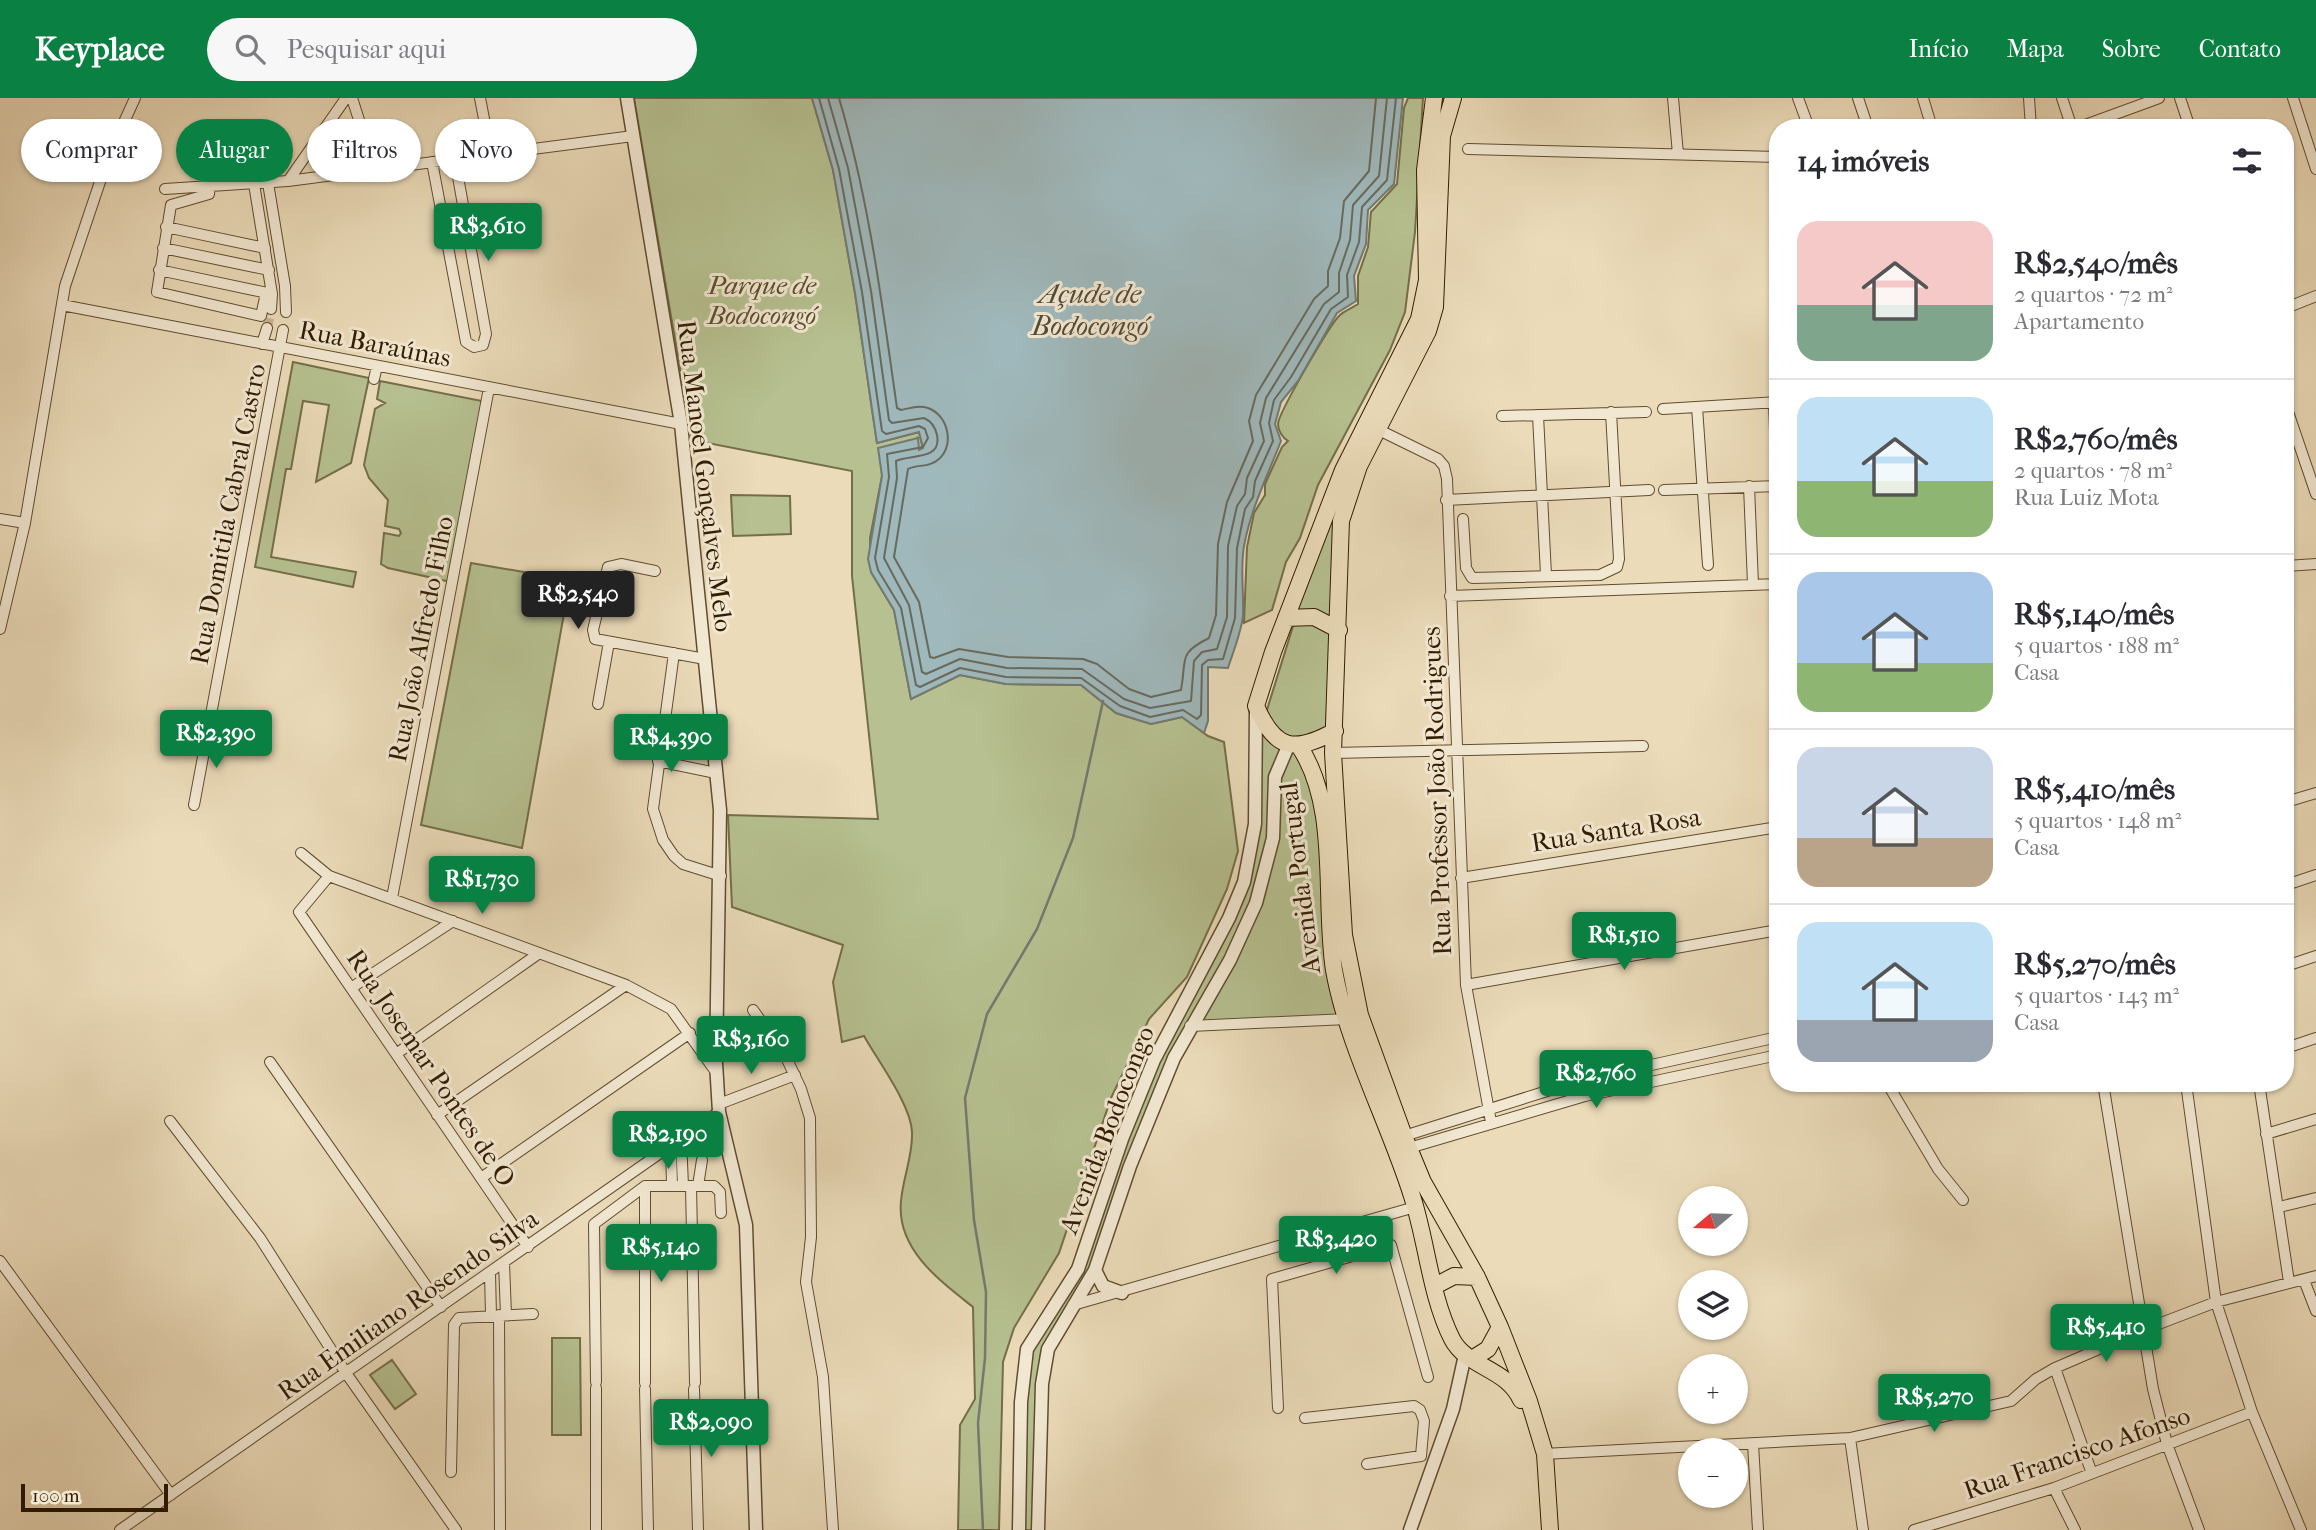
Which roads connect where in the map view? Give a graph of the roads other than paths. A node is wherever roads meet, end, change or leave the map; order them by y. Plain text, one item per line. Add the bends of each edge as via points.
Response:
1 (135, 98) edge
2 (346, 98) edge
3 (352, 98) edge
4 (480, 98) edge
5 (627, 98) edge
6 (1432, 98) edge
7 (1453, 98) edge
8 (1672, 98) edge
9 (1798, 98) edge
10 (1858, 98) edge
11 (1923, 98) edge
12 (2029, 98) edge
13 (2062, 98) edge
14 (2159, 98) edge
15 (2179, 98) edge
16 (2292, 98) edge
17 (359, 119) edge
18 (484, 119) edge
19 (1806, 119) edge
20 (1865, 119) edge
21 (1929, 119) edge
22 (2030, 119) edge
23 (2070, 119) edge
24 (2100, 119) edge
25 (2187, 119) edge
26 (633, 136) junction
27 (537, 149) edge
28 (1468, 149) dead end
29 (1678, 154) junction
30 (1769, 157) edge
31 (432, 163) junction
32 (435, 163) edge
33 (421, 164) edge
34 (2316, 169) edge
35 (293, 174) edge
36 (435, 179) edge
37 (278, 182) edge
38 (436, 182) edge
39 (459, 182) edge
40 (268, 183) junction
41 (254, 184) junction
42 (210, 186) junction
43 (165, 189) dead end
44 (166, 227) junction
45 (163, 248) junction
46 (265, 248) junction
47 (159, 270) junction
48 (269, 270) junction
49 (269, 293) junction
50 (2316, 296) edge
51 (2294, 304) edge
52 (62, 305) junction
53 (267, 328) tunnel mouth
54 (284, 330) dead end
55 (262, 344) junction
56 (281, 348) junction
57 (377, 366) junction
58 (374, 379) dead end
59 (489, 388) junction
60 (1769, 402) edge
61 (1697, 407) junction
62 (1664, 409) dead end
63 (1611, 412) junction
64 (1646, 412) dead end
65 (1538, 415) junction
66 (1502, 416) dead end
67 (681, 424) junction
68 (2294, 429) edge
69 (1378, 430) junction
70 (1749, 486) junction
71 (1769, 486) edge
72 (1649, 489) dead end
73 (1702, 489) junction
74 (1664, 490) dead end
75 (1615, 491) junction
76 (2316, 494) edge
77 (1542, 496) junction
78 (1446, 499) junction
79 (0, 519) edge
80 (1463, 519) dead end
81 (25, 523) junction
82 (2316, 564) edge
83 (1708, 565) dead end
84 (2294, 565) edge
85 (655, 571) dead end
86 (1546, 575) junction
87 (1753, 584) junction
88 (1769, 584) edge
89 (1450, 596) junction
90 (1286, 618) junction
91 (0, 629) edge
92 (1339, 630) junction
93 (609, 642) junction
94 (674, 653) junction
95 (705, 659) junction
96 (598, 704) dead end
97 (1256, 706) junction
98 (1335, 731) junction
99 (1294, 745) junction
100 (1643, 746) dead end
101 (1456, 748) junction
102 (1333, 753) junction
103 (658, 761) junction
104 (716, 773) junction
105 (2316, 793) edge
106 (2294, 800) edge
107 (194, 805) dead end
108 (1769, 828) edge
109 (301, 853) dead end
110 (2316, 875) edge
111 (329, 876) junction
112 (721, 876) junction
113 (1461, 878) junction
114 (2294, 882) edge
115 (392, 898) junction
116 (453, 921) junction
117 (1769, 932) edge
118 (538, 954) junction
119 (2316, 956) edge
120 (2294, 963) edge
121 (626, 985) junction
122 (1466, 985) junction
123 (351, 988) junction
124 (753, 1010) dead end
125 (1348, 1019) junction
126 (1190, 1026) junction
127 (690, 1033) junction
128 (2316, 1038) edge
129 (1769, 1039) edge
130 (2294, 1045) edge
131 (396, 1054) junction
132 (1769, 1057) edge
133 (270, 1062) dead end
134 (717, 1073) junction
135 (795, 1076) junction
136 (1892, 1092) edge
137 (2104, 1092) edge
138 (2187, 1092) edge
139 (2260, 1092) edge
140 (719, 1108) junction
141 (1488, 1109) junction
142 (437, 1115) junction
143 (2316, 1119) edge
144 (170, 1121) dead end
145 (1492, 1122) junction
146 (2266, 1134) junction
147 (681, 1139) junction
148 (1406, 1142) junction
149 (671, 1146) junction
150 (702, 1160) dead end
151 (481, 1178) junction
152 (645, 1186) junction
153 (686, 1186) junction
154 (2316, 1198) edge
155 (1963, 1200) dead end
156 (1415, 1207) junction
157 (2279, 1207) junction
158 (721, 1213) dead end
159 (1332, 1231) junction
160 (528, 1247) junction
161 (1340, 1259) junction
162 (0, 1261) edge
163 (504, 1263) junction
164 (1095, 1270) junction
165 (490, 1273) junction
166 (2316, 1276) edge
167 (1477, 1277) junction
168 (2304, 1280) junction
169 (2289, 1282) junction
170 (1435, 1286) junction
171 (1122, 1293) junction
172 (2216, 1302) junction
173 (1072, 1305) junction
174 (441, 1307) junction
175 (2316, 1311) edge
176 (533, 1314) dead end
177 (499, 1315) junction
178 (1500, 1327) junction
179 (2143, 1330) junction
180 (1468, 1357) junction
181 (2056, 1368) junction
182 (346, 1373) junction
183 (1428, 1377) dead end
184 (1278, 1408) dead end
185 (2252, 1412) junction
186 (1305, 1418) dead end
187 (1850, 1438) junction
188 (1753, 1444) junction
189 (2167, 1444) junction
190 (1421, 1456) junction
191 (1438, 1456) junction
192 (1542, 1458) junction
193 (1367, 1464) dead end
194 (2091, 1471) junction
195 (451, 1472) dead end
196 (2054, 1488) junction
197 (171, 1494) junction
198 (120, 1530) edge
199 (456, 1530) edge
200 (500, 1530) edge
201 (596, 1530) edge
202 (648, 1530) edge
203 (698, 1530) edge
204 (756, 1530) edge
205 (833, 1530) edge
206 (1019, 1530) edge
207 (1038, 1530) edge
208 (1410, 1530) edge
209 (1550, 1530) edge
210 (1758, 1530) edge
211 (1863, 1530) edge
212 (1914, 1530) edge
213 (2076, 1530) edge
214 (2199, 1530) edge
215 (2301, 1530) edge

1 - 52 street via 83,226
2 - 35 street
3 - 17 street
4 - 18 street
5 - 26 street, Rua Manoel Gonçalves Melo
6 - 90 main road via 1425,190 1427,280 1422,310 1347,461
7 - 69 main road, Avenida Portugal via 1442,136 1435,307 1429,331
8 - 29 street
9 - 19 street
10 - 20 street
11 - 21 street
12 - 22 street
13 - 23 street
14 - 24 street
15 - 25 street
16 - 34 street
26 - 27 street
26 - 67 street, Rua Manoel Gonçalves Melo
28 - 29 street
29 - 30 street
31 - 32 street
31 - 33 street
31 - 36 street
37 - 40 street
38 - 39 street via 466,342 479,346 486,334
40 - 41 street
40 - 49 street via 287,310 271,308
41 - 42 street
41 - 46 street
42 - 43 street
42 - 44 street via 209,194 171,205
44 - 45 street
44 - 46 street
45 - 47 street
45 - 48 street
46 - 48 street
47 - 49 street
47 - 49 street via 158,293 261,316
48 - 49 street
50 - 51 street
52 - 55 street, Rua Baraúnas
52 - 81 street
53 - 55 street
54 - 56 street, Rua Domitila Cabral Castro
55 - 56 street, Rua Baraúnas
56 - 57 street, Rua Baraúnas
56 - 107 street, Rua Domitila Cabral Castro
57 - 58 street
57 - 59 street, Rua Baraúnas
59 - 67 street, Rua Baraúnas
59 - 115 street, Rua João Alfredo Filho
60 - 61 street
61 - 62 street
61 - 73 street
63 - 64 street
63 - 65 street
63 - 75 street
65 - 66 street
65 - 77 street
67 - 95 street, Rua Manoel Gonçalves Melo
68 - 76 street
69 - 78 street, Rua Professor João Rodrigues via 1438,459 1446,472
69 - 92 main road, Avenida Portugal via 1359,466 1341,521
70 - 71 street
70 - 73 street
70 - 87 street
72 - 75 street
73 - 74 street
73 - 83 street
75 - 77 street
75 - 86 street via 1617,567 1600,575
77 - 78 street
77 - 86 street
78 - 89 street, Rua Professor João Rodrigues
79 - 81 street
80 - 86 street via 1466,568 1472,578
81 - 91 street
82 - 84 street
85 - 93 street via 621,564 605,571 593,635
87 - 88 street
87 - 89 street
89 - 101 street, Rua Professor João Rodrigues
90 - 92 main road via 1314,617
90 - 97 main road
92 - 98 main road, Avenida Portugal
93 - 94 street
93 - 96 street
94 - 95 street
94 - 103 street
95 - 104 street, Rua Manoel Gonçalves Melo
97 - 99 main road, Avenida Portugal via 1269,732
97 - 206 street, Avenida Bodocongo via 1255,824 1244,882 1154,1059 1079,1269 1027,1349 1021,1402
98 - 99 main road via 1315,742
98 - 102 main road, Avenida Portugal
99 - 125 main road, Avenida Portugal via 1312,768 1321,804 1334,965
99 - 126 street, Avenida Bodocongo via 1275,777 1273,838 1256,903 1230,960
100 - 101 street
101 - 102 street
101 - 113 street, Rua Professor João Rodrigues
102 - 148 main road, Avenida Portugal via 1347,958 1360,1015
103 - 104 street
103 - 112 street via 653,809 663,840 683,864
104 - 112 street, Rua Manoel Gonçalves Melo
105 - 106 street
108 - 113 street, Rua Santa Rosa
109 - 111 street
110 - 114 street
111 - 115 street
111 - 123 street, Rua Josemar Pontes de O via 299,912
112 - 134 street, Rua Manoel Gonçalves Melo
113 - 122 street, Rua Professor João Rodrigues
115 - 116 street
116 - 118 street
116 - 123 street
117 - 122 street
118 - 121 street
118 - 131 street
119 - 120 street
121 - 127 street via 663,1002
121 - 142 street
122 - 141 street, Rua Professor João Rodrigues
123 - 131 street, Rua Josemar Pontes de O
124 - 135 street
125 - 126 street
125 - 156 main road, Avenida Portugal
126 - 164 street, Avenida Bodocongo via 1130,1166
127 - 134 street
127 - 151 street
128 - 130 street
129 - 141 street via 1579,1081
131 - 142 street, Rua Josemar Pontes de O
132 - 145 street via 1628,1086
133 - 174 street
134 - 140 street, Rua Manoel Gonçalves Melo
135 - 140 street, Rua Emiliano Rosendo Silva
135 - 205 street via 810,1118 811,1237 806,1282 823,1377
136 - 155 street via 1938,1169
137 - 179 street
138 - 172 street
139 - 146 street
140 - 147 street, Rua Emiliano Rosendo Silva
140 - 204 street, Rua Manoel Gonçalves Melo via 746,1225
141 - 145 street, Rua Professor João Rodrigues
141 - 148 street
142 - 151 street, Rua Josemar Pontes de O
143 - 146 street
144 - 182 street via 260,1238
145 - 148 street
146 - 157 street
147 - 149 street, Rua Emiliano Rosendo Silva
147 - 153 street
148 - 167 main road, Avenida Portugal via 1423,1182
149 - 153 street
149 - 160 street, Rua Emiliano Rosendo Silva
150 - 153 street
151 - 160 street, Rua Josemar Pontes de O
152 - 153 street
152 - 201 street via 594,1224
152 - 202 street
153 - 158 street via 718,1188
153 - 203 street
154 - 157 street
156 - 159 street
156 - 170 main road, Avenida Portugal
157 - 169 street
159 - 161 street
159 - 171 street
160 - 163 street, Rua Emiliano Rosendo Silva
161 - 183 street via 1391,1245
161 - 184 street via 1272,1279
162 - 197 street
163 - 165 street, Rua Emiliano Rosendo Silva
163 - 177 street
164 - 171 street via 1103,1286
164 - 173 street, Avenida Bodocongo
165 - 174 street, Rua Emiliano Rosendo Silva
165 - 177 street
166 - 168 street
167 - 170 main road via 1454,1276
167 - 178 main road, Avenida Portugal
168 - 169 street
168 - 175 street
169 - 172 street
170 - 180 main road, Avenida Portugal via 1452,1339
171 - 173 street
172 - 179 street
172 - 185 street
173 - 207 street, Avenida Bodocongo via 1054,1335 1043,1367
174 - 182 street, Rua Emiliano Rosendo Silva
176 - 177 street
177 - 195 street via 459,1318 454,1325
177 - 200 street
178 - 180 main road via 1488,1349
178 - 192 main road, Avenida Portugal via 1529,1401
179 - 181 street
179 - 189 street
180 - 191 street
180 - 192 main road via 1509,1380 1520,1396
181 - 187 street via 2011,1401
181 - 194 street
182 - 197 street, Rua Emiliano Rosendo Silva
182 - 199 street
185 - 189 street, Rua Francisco Afonso
185 - 215 street
186 - 190 street via 1414,1406 1424,1421
187 - 188 street
187 - 211 street
188 - 192 street
188 - 210 street
189 - 194 street, Rua Francisco Afonso
189 - 214 street
190 - 191 street
190 - 193 street
191 - 208 street
192 - 209 main road
194 - 196 street, Rua Francisco Afonso
196 - 212 street, Rua Francisco Afonso
196 - 213 street
197 - 198 street, Rua Emiliano Rosendo Silva

